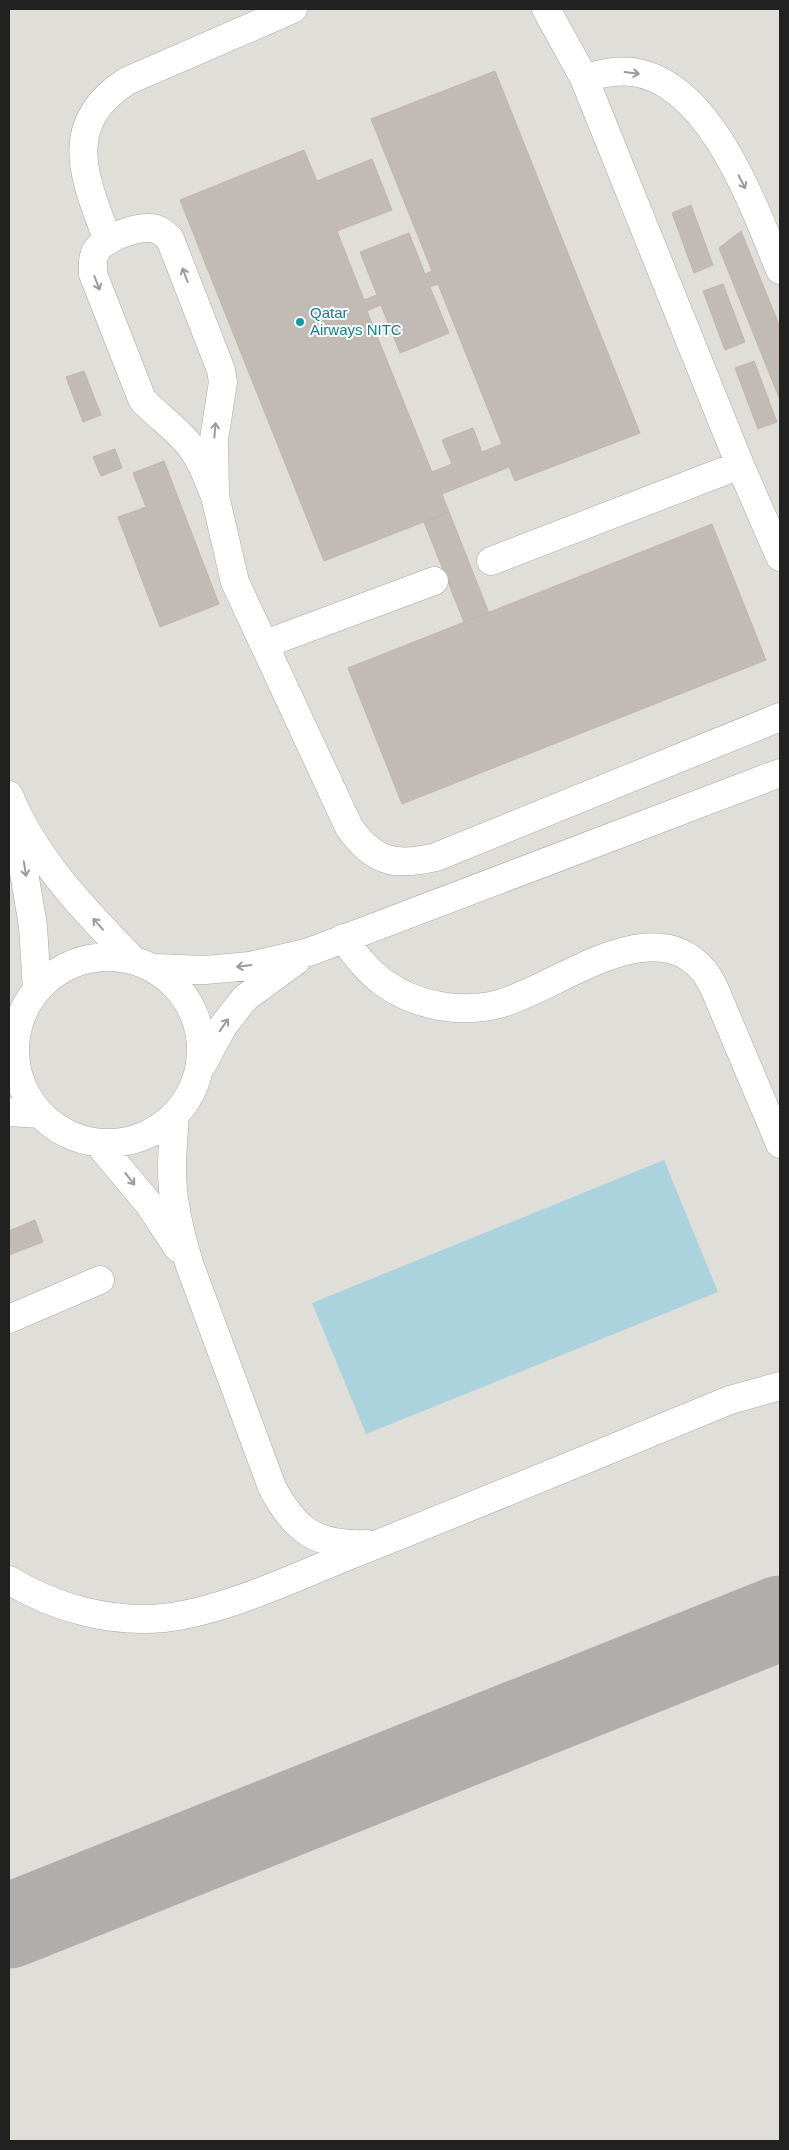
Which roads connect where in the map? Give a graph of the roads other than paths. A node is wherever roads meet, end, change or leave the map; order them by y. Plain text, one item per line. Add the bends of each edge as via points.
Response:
1 (293, 9) edge
2 (546, 9) edge
3 (584, 78) junction
4 (108, 240) junction
5 (780, 270) edge
6 (740, 465) junction
7 (215, 496) junction
8 (780, 558) edge
9 (491, 561) dead end
10 (434, 581) dead end
11 (266, 644) junction
12 (780, 717) edge
13 (780, 773) edge
14 (10, 799) edge
15 (343, 938) junction
16 (309, 952) junction
17 (143, 964) junction
18 (37, 989) junction
19 (13, 1036) edge
20 (201, 1068) junction
21 (9, 1112) edge
22 (40, 1114) junction
23 (175, 1116) junction
24 (98, 1142) junction
25 (780, 1144) edge
26 (190, 1266) junction
27 (100, 1280) dead end
28 (9, 1319) edge
29 (780, 1386) edge
30 (387, 1541) junction
31 (9, 1580) edge

1 - 4 lane via 127,80 111,90 99,104 89,119 82,150 86,181
2 - 3 lane
3 -> 5 lane via 616,71 651,76 694,107 714,131 749,195
3 - 6 lane
4 -> 7 lane via 96,252 92,262 93,274 135,384 142,399 185,440 200,460
7 -> 4 lane via 214,439 223,382 175,249 162,231 151,227
6 - 8 lane
6 - 9 lane
7 - 11 lane via 235,582
10 - 11 lane
11 - 12 lane via 349,827 364,847 395,861 436,856
13 - 15 lane
17 -> 14 lane via 66,886 37,846
14 -> 18 lane via 33,926
15 - 16 lane
15 - 25 lane via 363,964 384,983 410,998 440,1006 470,1008 500,1004 621,951 666,947 687,956 704,971 715,990
16 -> 17 lane via 250,966 205,970
20 -> 16 lane via 222,1026 245,998
17 - 18 lane via 106,956 80,960 57,972
17 - 20 lane via 177,986 194,1010 202,1039
18 - 19 lane
19 - 22 lane via 18,1076
20 - 23 lane via 192,1094
21 - 22 lane
22 - 24 lane via 76,1138
23 - 24 lane via 152,1133 126,1142
23 - 26 lane via 173,1197
24 -> 26 lane via 149,1204
26 - 30 lane via 272,1487 283,1508 298,1527 332,1543
27 - 28 lane
29 - 30 lane via 730,1400
30 - 31 lane via 222,1604 163,1618 103,1616 43,1598

